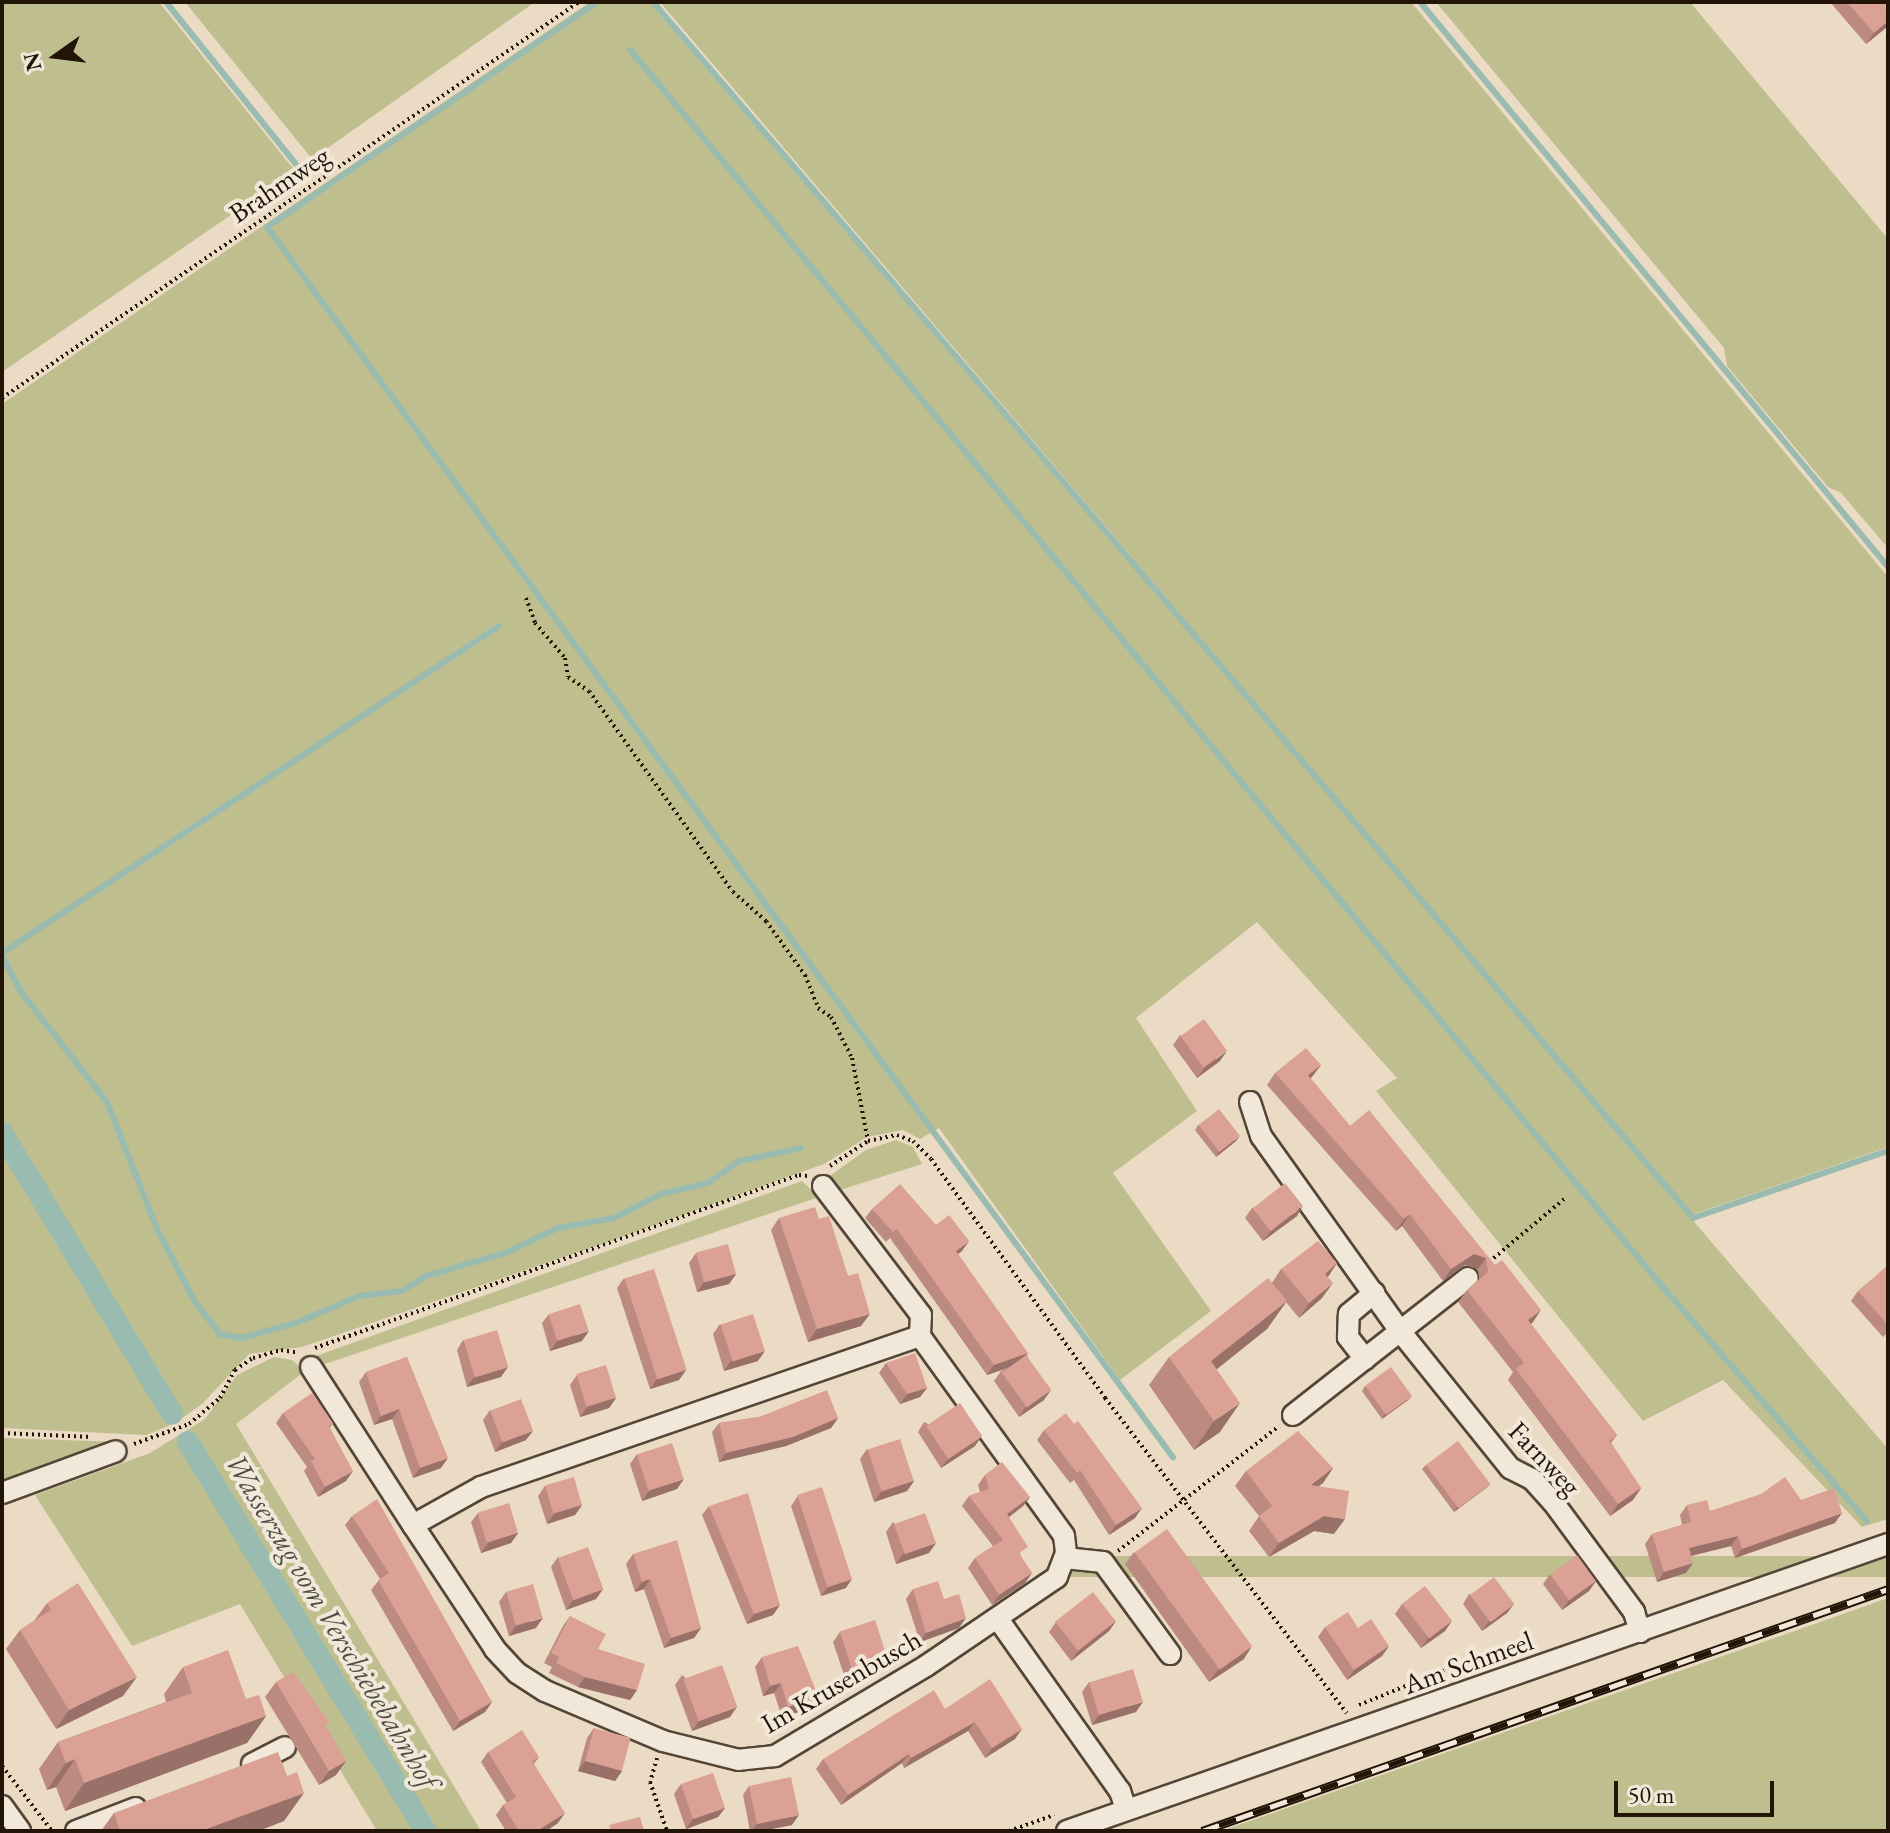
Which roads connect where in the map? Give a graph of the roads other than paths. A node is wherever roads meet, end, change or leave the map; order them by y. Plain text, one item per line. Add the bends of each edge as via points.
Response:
1 (1250, 1102) dead end
2 (823, 1186) dead end
3 (1468, 1278) road end
4 (1374, 1293) junction
5 (1400, 1331) junction
6 (920, 1336) junction
7 (1365, 1359) junction
8 (305, 1360) road end
9 (1293, 1415) road end
10 (118, 1442) road end
11 (2, 1493) edge
12 (413, 1525) junction
13 (1888, 1544) edge
14 (1065, 1558) junction
15 (998, 1619) junction
16 (1640, 1632) junction
17 (1170, 1654) dead end
18 (285, 1747) dead end
19 (234, 1771) edge
20 (162, 1798) edge
21 (2, 1806) edge
22 (1126, 1810) junction
23 (20, 1831) edge
24 (76, 1831) edge
25 (1067, 1831) edge

1 - 4 street, Farnweg via 1261,1136
2 - 6 street via 921,1315
3 - 5 street
4 - 5 street, Farnweg
4 - 7 street via 1349,1314 1348,1337
5 - 7 street
5 - 16 street, Farnweg via 1510,1468 1532,1479 1553,1502 1634,1612
6 - 12 street via 481,1487
6 - 14 street via 1064,1536
7 - 9 street
8 - 12 street, Im Krusenbusch
10 - 11 street
12 - 15 street, Im Krusenbusch via 495,1649 517,1673 545,1691 663,1741 739,1760 775,1756
13 - 16 street, Am Schmeel
14 - 15 street, Im Krusenbusch via 1057,1577
14 - 17 street via 1103,1562
15 - 22 street via 1120,1791
16 - 22 street, Am Schmeel
18 - 19 street
20 - 24 street
21 - 23 street
22 - 25 street, Am Schmeel

